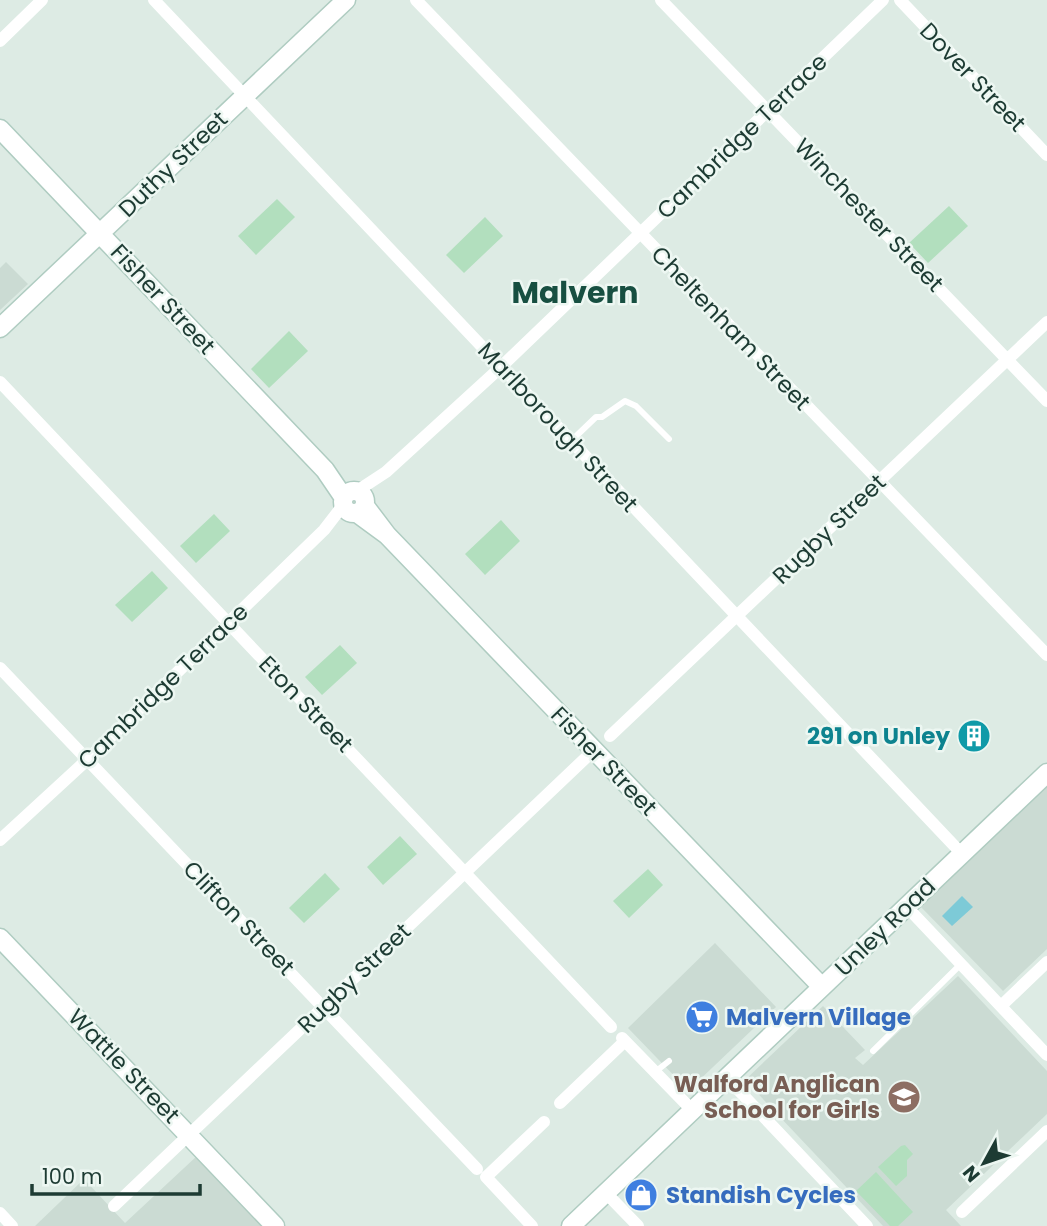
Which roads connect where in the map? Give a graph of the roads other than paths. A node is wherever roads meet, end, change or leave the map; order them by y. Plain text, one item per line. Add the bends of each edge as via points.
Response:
1 (42, 0) edge
2 (154, 0) edge
3 (346, 0) edge
4 (416, 0) edge
5 (661, 0) edge
6 (883, 0) edge
7 (900, 0) edge
8 (0, 41) edge
9 (245, 96) junction
10 (768, 111) junction
11 (0, 129) edge
12 (1047, 155) edge
13 (100, 233) junction
14 (640, 233) junction
15 (1047, 321) edge
16 (0, 328) edge
17 (1007, 358) junction
18 (501, 367) junction
19 (0, 382) edge
20 (1047, 401) edge
21 (668, 439) dead end
22 (571, 441) junction
23 (879, 481) junction
24 (354, 502) junction
25 (737, 617) junction
26 (227, 622) junction
27 (1047, 655) edge
28 (0, 668) edge
29 (610, 736) dead end
30 (594, 750) junction
31 (88, 759) junction
32 (1047, 773) edge
33 (0, 840) edge
34 (962, 854) junction
35 (465, 870) junction
36 (906, 906) junction
37 (0, 937) edge
38 (1047, 962) edge
39 (961, 964) junction
40 (822, 987) junction
41 (1001, 1006) junction
42 (325, 1007) junction
43 (611, 1027) dead end
44 (873, 1051) dead end
45 (1047, 1055) edge
46 (669, 1060) dead end
47 (655, 1072) junction
48 (727, 1078) junction
49 (560, 1104) dead end
50 (692, 1110) junction
51 (544, 1122) dead end
52 (1047, 1131) edge
53 (190, 1134) junction
54 (481, 1173) junction
55 (607, 1193) junction
56 (114, 1206) dead end
57 (962, 1212) dead end
58 (0, 1213) edge
59 (12, 1226) edge
60 (275, 1226) edge
61 (532, 1226) edge
62 (571, 1226) edge
63 (638, 1226) edge
64 (867, 1226) edge

1 - 8 street
2 - 9 street, Marlborough Street
3 - 9 street, Duthy Street
4 - 14 street, Cheltenham Street
5 - 10 street, Winchester Street
6 - 10 street, Cambridge Terrace
7 - 12 street, Dover Street
9 - 13 street, Duthy Street
9 - 18 street, Marlborough Street
10 - 14 street, Cambridge Terrace
10 - 17 street, Winchester Street
11 - 13 street, Fisher Street
13 - 16 street, Duthy Street
13 - 24 street, Fisher Street
14 - 18 street, Cambridge Terrace
14 - 23 street, Cheltenham Street
15 - 17 street, Rugby Street
17 - 20 street, Winchester Street
17 - 23 street, Rugby Street
18 - 22 street, Marlborough Street
18 - 24 street, Cambridge Terrace
19 - 26 street, Eton Street
21 - 22 lane via 636,406 625,401 596,417
22 - 25 street, Marlborough Street
23 - 25 street, Rugby Street
23 - 27 street, Cheltenham Street
24 - 26 street, Cambridge Terrace
24 - 30 street, Fisher Street
25 - 29 street, Rugby Street
25 - 34 street, Marlborough Street
26 - 31 street, Cambridge Terrace
26 - 35 street, Eton Street
28 - 31 street, Clifton Street
30 - 35 street, Rugby Street
30 - 40 street, Fisher Street
31 - 33 street, Cambridge Terrace
31 - 42 street, Clifton Street
32 - 34 street, Unley Road
34 - 36 street, Unley Road
35 - 42 street, Rugby Street
35 - 43 street, Eton Street
36 - 39 street
36 - 40 street, Unley Road
37 - 53 street, Wattle Street
38 - 41 street
39 - 41 street
39 - 44 lane
40 - 48 street, Unley Road
41 - 45 street
42 - 53 street, Rugby Street
42 - 54 street, Clifton Street
46 - 47 lane
47 - 49 street via 623,1039
47 - 50 street
48 - 50 street, Unley Road
48 - 64 street
50 - 55 street, Unley Road
51 - 54 street
52 - 57 street
53 - 56 street, Rugby Street
53 - 60 street, Wattle Street
54 - 61 street, Clifton Street
55 - 62 street, Unley Road
55 - 63 street
58 - 59 street

